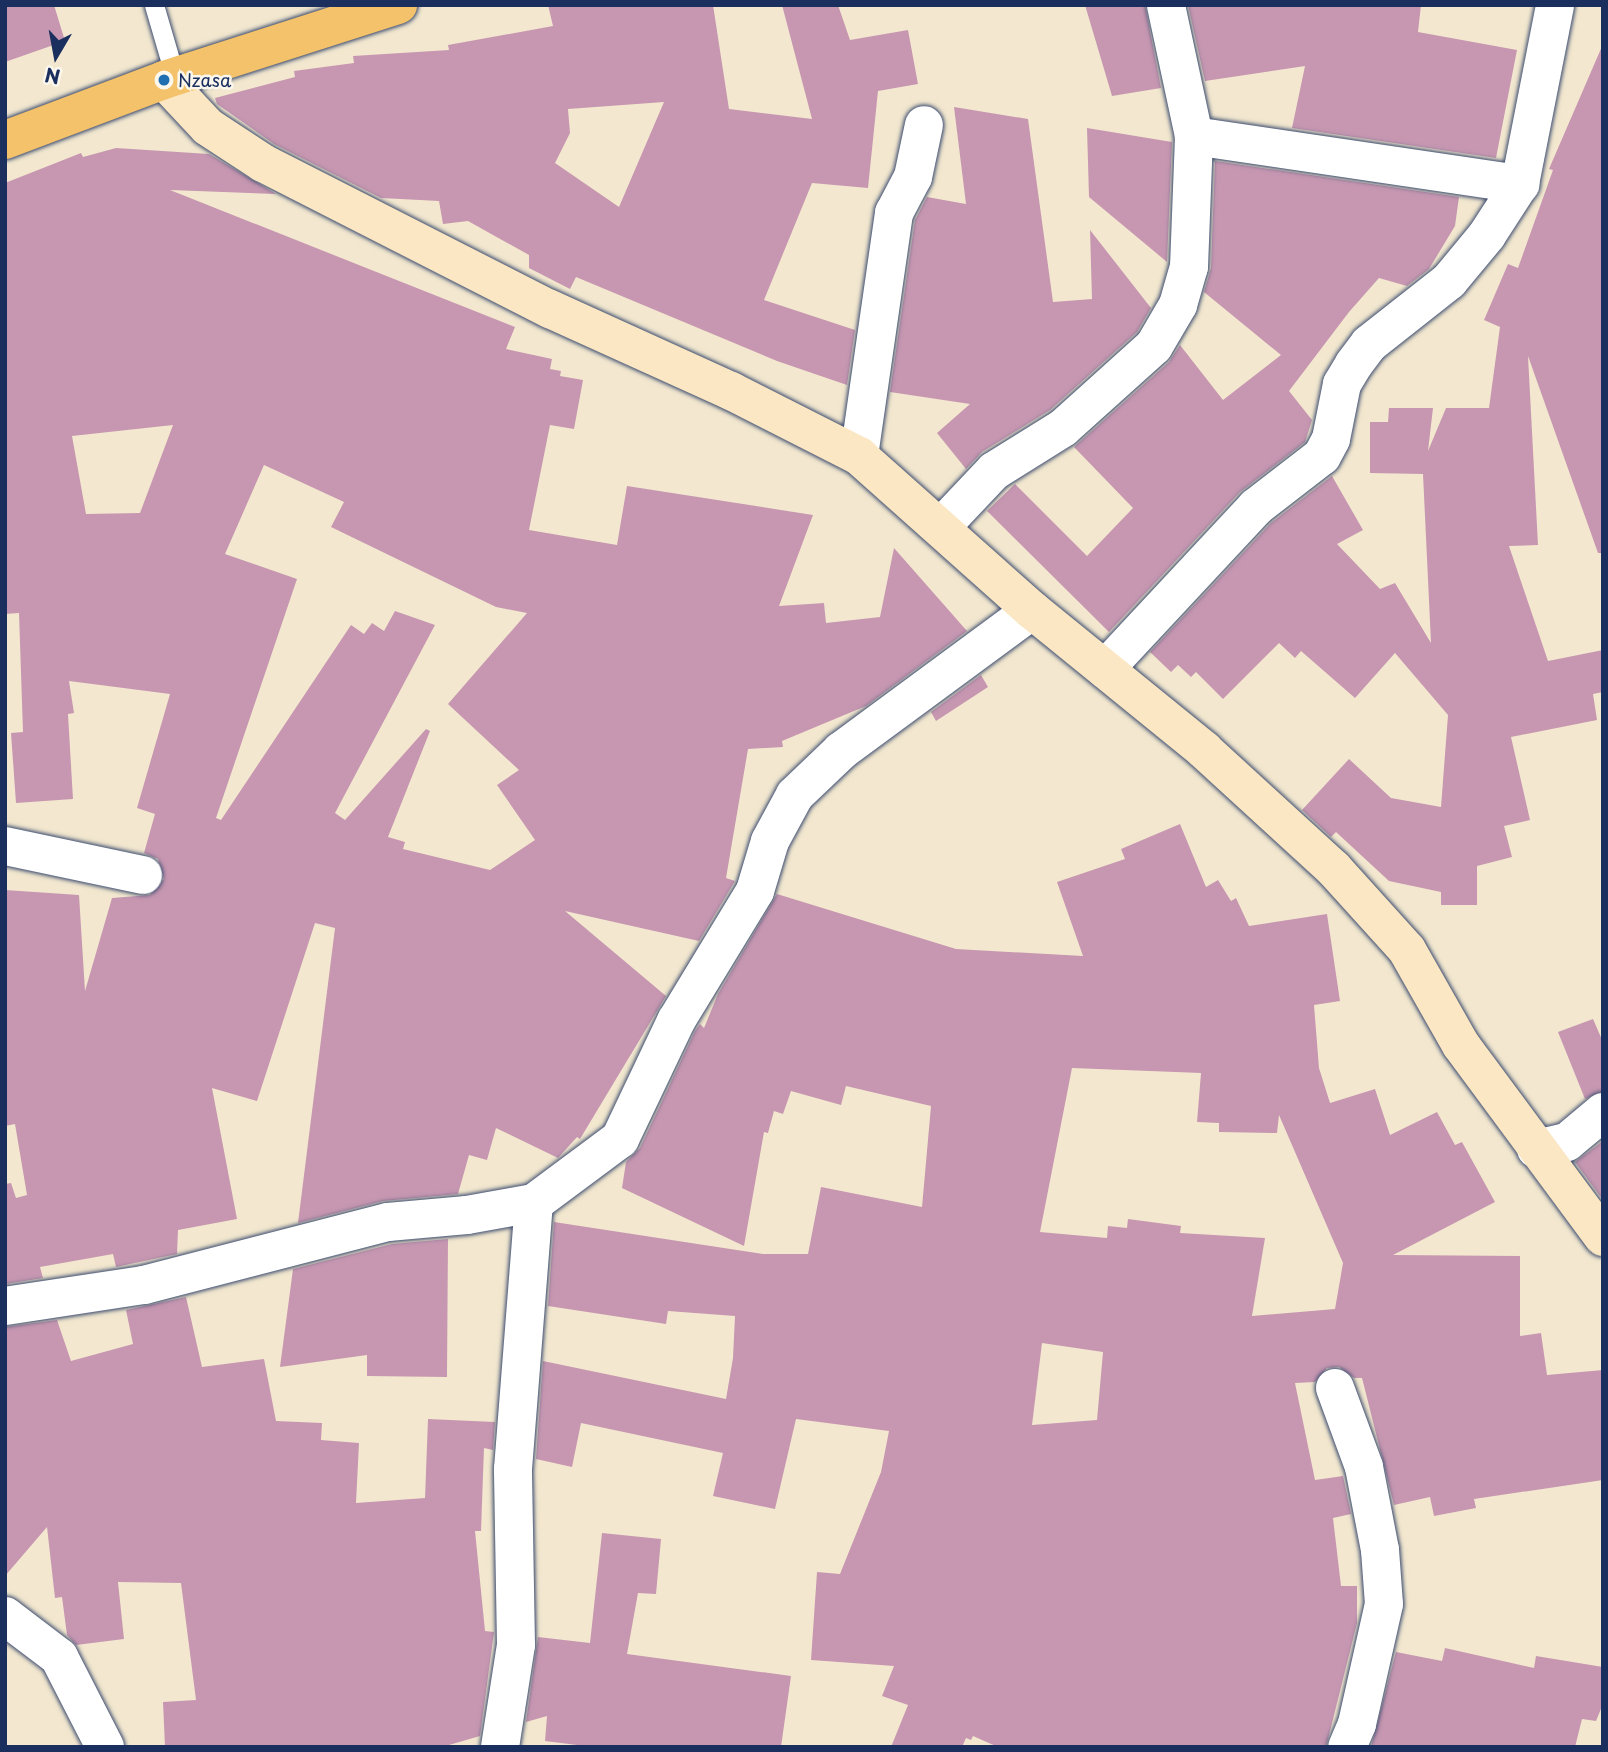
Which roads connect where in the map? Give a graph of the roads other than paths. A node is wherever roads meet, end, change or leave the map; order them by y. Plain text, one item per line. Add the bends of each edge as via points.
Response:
1 (154, 5) edge
2 (1166, 5) edge
3 (1555, 5) edge
4 (388, 7) edge
5 (170, 79) junction
6 (924, 125) dead end
7 (1194, 136) junction
8 (5, 140) edge
9 (1520, 184) junction
10 (859, 456) junction
11 (942, 526) junction
12 (1032, 610) junction
13 (1105, 669) junction
14 (5, 846) edge
15 (144, 875) dead end
16 (1603, 1112) edge
17 (1536, 1149) junction
18 (534, 1203) junction
19 (1603, 1237) edge
20 (5, 1306) edge
21 (1335, 1388) dead end
22 (5, 1616) edge
23 (105, 1747) edge
24 (500, 1747) edge
25 (1347, 1747) edge

1 - 5 lane
2 - 7 street
3 - 9 street
4 - 5 main road
5 - 8 main road
5 - 10 main road via 208,127 264,163 550,309 731,391
6 - 10 street via 912,177 894,213
7 - 9 street
7 - 11 street via 1189,267 1178,305 1154,346 1063,428 994,471
9 - 13 street via 1449,281 1370,344 1354,364 1342,384 1331,439 1322,456 1256,507
10 - 11 main road
11 - 12 main road
12 - 13 main road
12 - 18 street via 841,751 794,795 770,841 755,891 677,1021 620,1139
13 - 17 main road via 1204,750 1352,889 1407,950 1461,1045
14 - 15 street
16 - 17 street via 1567,1142
17 - 19 main road
18 - 20 street via 388,1222 144,1285
18 - 24 street via 513,1469 516,1644
21 - 25 street via 1364,1467 1380,1550 1384,1604 1357,1724
22 - 23 street via 59,1657

